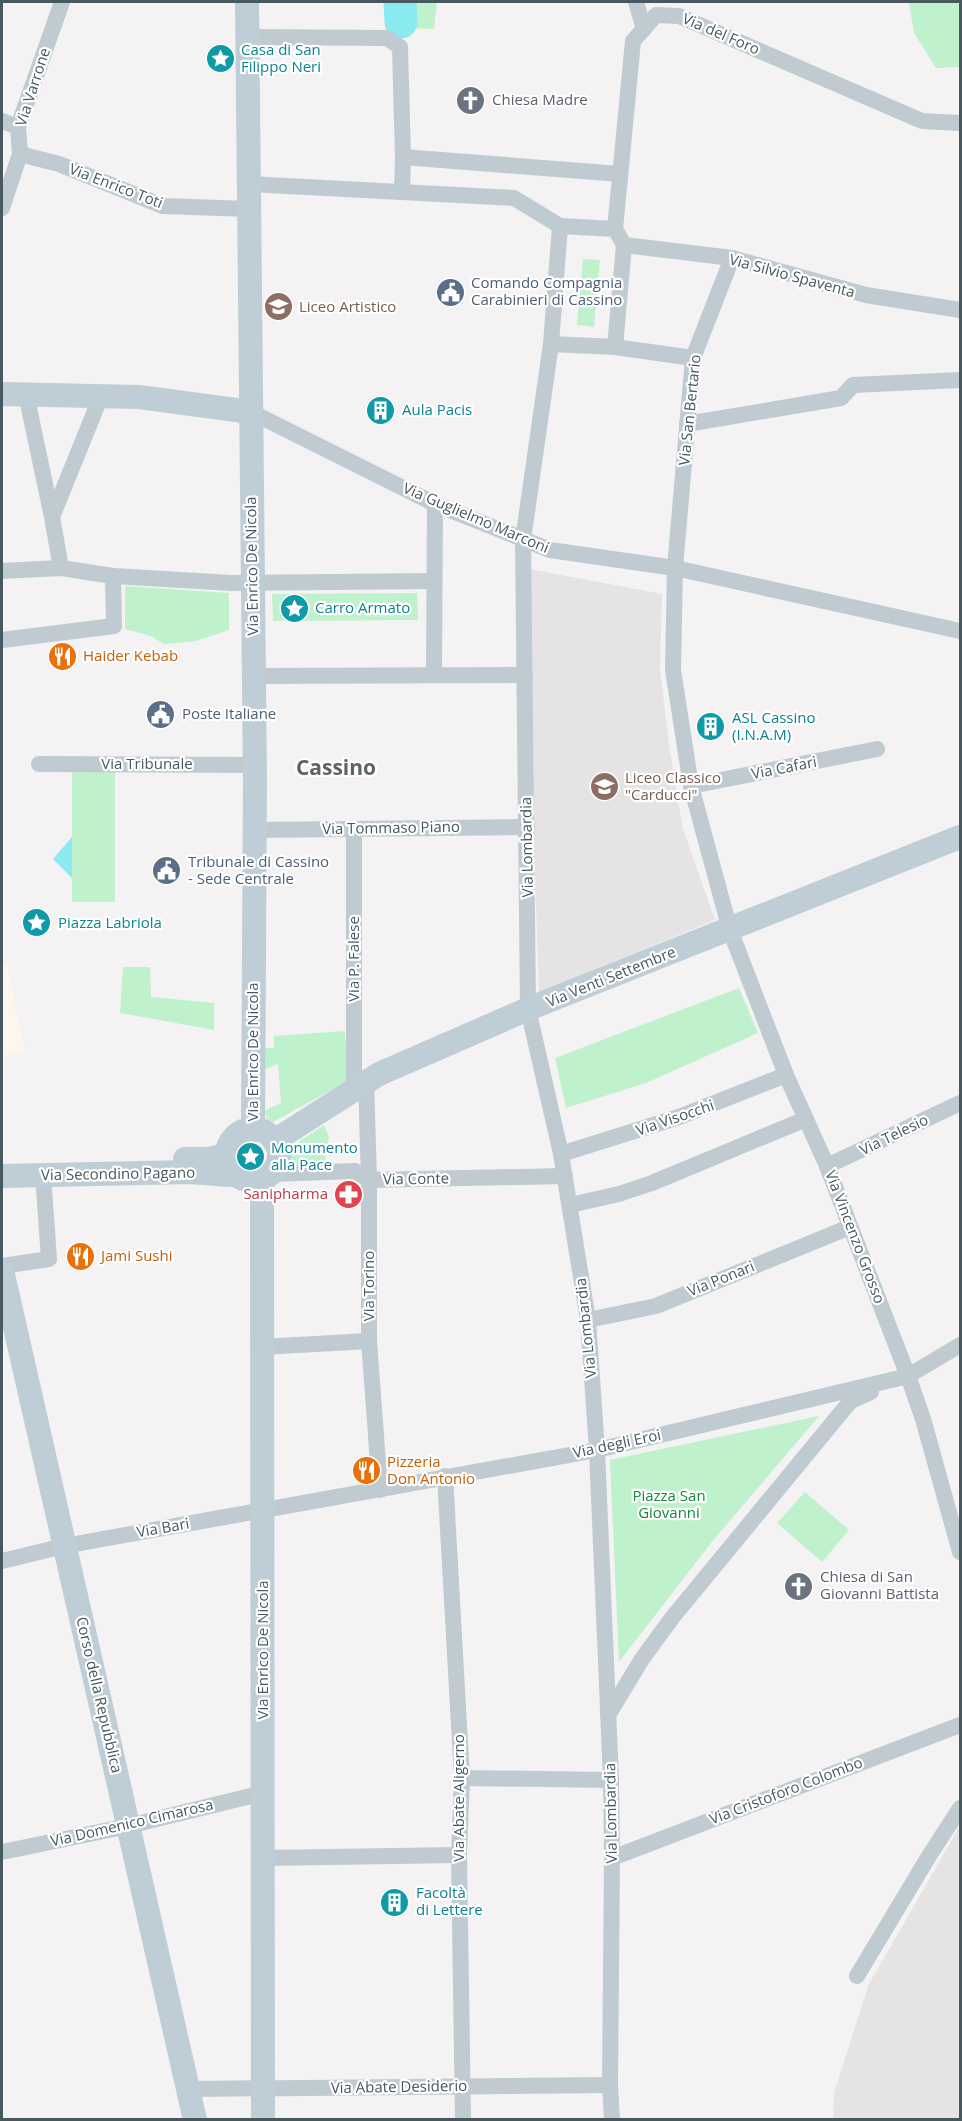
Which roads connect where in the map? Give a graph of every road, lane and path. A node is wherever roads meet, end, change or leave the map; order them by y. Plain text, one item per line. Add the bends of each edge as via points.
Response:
1 (62, 2) edge
2 (247, 2) edge
3 (636, 2) edge
4 (644, 28) junction
5 (247, 37) junction
6 (2, 120) edge
7 (960, 123) edge
8 (18, 127) junction
9 (20, 154) junction
10 (403, 157) junction
11 (621, 174) junction
12 (248, 184) junction
13 (402, 192) junction
14 (2, 208) edge
15 (249, 209) junction
16 (560, 226) junction
17 (615, 229) junction
18 (624, 245) junction
19 (732, 258) junction
20 (960, 310) edge
21 (551, 344) junction
22 (615, 347) junction
23 (693, 358) junction
24 (960, 381) edge
25 (2, 394) edge
26 (26, 394) junction
27 (101, 396) junction
28 (251, 412) junction
29 (687, 424) junction
30 (435, 504) junction
31 (52, 517) junction
32 (523, 540) junction
33 (61, 568) junction
34 (675, 568) junction
35 (2, 572) edge
36 (113, 576) junction
37 (434, 581) junction
38 (253, 583) junction
39 (960, 632) edge
40 (9, 639) edge
41 (253, 675) junction
42 (434, 675) junction
43 (525, 675) junction
44 (877, 749) dead end
45 (39, 764) dead end
46 (254, 765) junction
47 (691, 786) junction
48 (527, 827) junction
49 (354, 829) junction
50 (255, 830) junction
51 (960, 837) edge
52 (730, 930) junction
53 (528, 1009) junction
54 (786, 1075) junction
55 (360, 1085) junction
56 (960, 1103) edge
57 (806, 1119) junction
58 (253, 1130) junction
59 (274, 1141) junction
60 (561, 1154) junction
61 (2, 1159) edge
62 (230, 1163) junction
63 (827, 1166) junction
64 (43, 1175) junction
65 (2, 1176) edge
66 (565, 1176) junction
67 (263, 1178) junction
68 (369, 1180) junction
69 (570, 1205) junction
70 (850, 1227) junction
71 (2, 1268) edge
72 (588, 1320) junction
73 (369, 1341) junction
74 (960, 1345) edge
75 (262, 1347) junction
76 (908, 1376) junction
77 (835, 1393) junction
78 (851, 1401) junction
79 (597, 1450) junction
80 (445, 1476) junction
81 (380, 1490) junction
82 (262, 1510) junction
83 (64, 1546) junction
84 (960, 1551) edge
85 (2, 1561) edge
86 (608, 1715) junction
87 (959, 1728) edge
88 (462, 1778) junction
89 (611, 1780) junction
90 (263, 1793) junction
91 (960, 1808) edge
92 (128, 1826) junction
93 (2, 1852) edge
94 (459, 1855) junction
95 (263, 1858) junction
96 (612, 1858) junction
97 (857, 1976) dead end
98 (610, 2085) junction
99 (463, 2086) junction
100 (263, 2088) junction
101 (189, 2089) junction
102 (195, 2120) edge
103 (263, 2120) edge
104 (463, 2120) edge
105 (612, 2120) edge

1 - 8 street, Via Varrone
2 - 5 main road, Via Enrico De Nicola
3 - 4 street
4 - 7 street, Via del Foro via 656,15 679,15 922,121
4 - 11 street via 633,41
5 - 10 street via 387,38 400,46
5 - 12 main road, Via Enrico De Nicola
6 - 8 street
8 - 9 street, Via Varrone
9 - 14 street, Via Varrone
9 - 15 street, Via Enrico Toti via 59,164 163,206
10 - 11 street
10 - 13 street
11 - 17 street
12 - 13 street
12 - 15 main road, Via Enrico De Nicola
13 - 16 street via 514,198
15 - 28 main road, Via Enrico De Nicola
16 - 17 street
16 - 21 street, Via Lombardia
17 - 18 street
18 - 19 street, Via Silvio Spaventa
18 - 22 street
19 - 20 street, Via Silvio Spaventa via 866,295
19 - 23 street, Via San Bertario
21 - 22 street
21 - 32 street, Via Lombardia
22 - 23 street
23 - 29 street, Via San Bertario
24 - 29 street via 853,385 841,398
25 - 26 main road, Via Guglielmo Marconi
26 - 27 main road, Via Guglielmo Marconi
26 - 31 street
27 - 28 main road, Via Guglielmo Marconi via 139,397
27 - 31 street
28 - 30 street, Via Guglielmo Marconi
28 - 38 main road, Via Enrico De Nicola
29 - 34 street, Via San Bertario
30 - 32 street, Via Guglielmo Marconi
30 - 37 street
31 - 33 street
32 - 34 street, Via Guglielmo Marconi via 550,550
32 - 43 street, Via Lombardia
33 - 35 street
33 - 36 street
34 - 39 street, Via Guglielmo Marconi
34 - 47 street, Via San Bertario via 673,670
36 - 38 street
36 - 40 street via 114,626
37 - 38 street
37 - 42 street
38 - 41 main road, Via Enrico De Nicola
41 - 42 street
41 - 46 main road, Via Enrico De Nicola
42 - 43 street
43 - 48 street, Via Lombardia
44 - 47 street, Via Cafari
45 - 46 street, Via Tribunale
46 - 50 main road, Via Enrico De Nicola
47 - 52 street, Via Vincenzo Grosso
48 - 49 street, Via Tommaso Piano
48 - 53 street, Via Lombardia
49 - 50 street, Via Tommaso Piano
49 - 55 street, Via P. Falese
50 - 58 main road, Via Enrico De Nicola
51 - 52 main road, Via Venti Settembre
52 - 53 main road, Via Venti Settembre
52 - 54 street, Via Vincenzo Grosso
53 - 55 main road, Via Venti Settembre
53 - 60 street, Via Lombardia
54 - 57 street, Via Vincenzo Grosso
54 - 60 street, Via Visocchi via 679,1117
55 - 59 main road, Via Venti Settembre
55 - 68 street, Via Torino
56 - 63 street, Via Telesio
57 - 63 street, Via Vincenzo Grosso
57 - 69 street via 652,1183
58 - 59 main road
58 - 62 main road via 238,1134 228,1147
59 - 67 main road via 277,1162
60 - 66 street, Via Lombardia
61 - 62 main road, Via Secondino Pagano via 208,1159
62 - 64 main road, Via Secondino Pagano via 229,1175
62 - 67 main road via 247,1181
63 - 70 street, Via Vincenzo Grosso
64 - 65 main road, Via Secondino Pagano
64 - 71 street via 49,1259
66 - 68 street, Via Conte
66 - 69 street, Via Lombardia
67 - 68 street, Via Conte via 355,1171
67 - 75 main road, Via Enrico De Nicola
68 - 73 street, Via Torino
69 - 72 street, Via Lombardia
70 - 72 street, Via Ponari via 656,1306
70 - 76 street, Via Vincenzo Grosso
71 - 83 main road, Corso della Repubblica
72 - 79 street, Via Lombardia
73 - 75 street
73 - 81 street, Via Torino
74 - 76 street, Via degli Eroi
75 - 82 main road, Via Enrico De Nicola
76 - 77 street, Via degli Eroi
76 - 78 street
76 - 84 street, Via Vincenzo Grosso
77 - 78 street
77 - 79 street, Via degli Eroi
78 - 86 street via 672,1618
79 - 80 street, Via degli Eroi
79 - 86 street, Via Lombardia
80 - 81 street, Via degli Eroi
80 - 88 street, Via Abate Aligerno
81 - 82 street, Via degli Eroi
82 - 83 street, Via Bari
82 - 90 main road, Via Enrico De Nicola
83 - 85 street, Via Bari
83 - 92 main road, Corso della Repubblica
86 - 89 street, Via Lombardia
87 - 96 street, Via Cristoforo Colombo
88 - 89 street
88 - 94 street, Via Abate Aligerno
89 - 96 street, Via Lombardia
90 - 92 street, Via Domenico Cimarosa
90 - 95 main road, Via Enrico De Nicola
91 - 97 street
92 - 93 street, Via Domenico Cimarosa
92 - 101 main road, Corso della Repubblica
94 - 95 street
94 - 99 street, Via Abate Aligerno
95 - 100 main road, Via Enrico De Nicola
96 - 98 street, Via Lombardia
98 - 99 street, Via Abate Desiderio
98 - 105 street, Via Lombardia
99 - 100 street, Via Abate Desiderio
99 - 104 street, Via Abate Aligerno
100 - 101 street, Via Abate Desiderio
100 - 103 main road, Via Enrico De Nicola
101 - 102 main road, Corso della Repubblica

